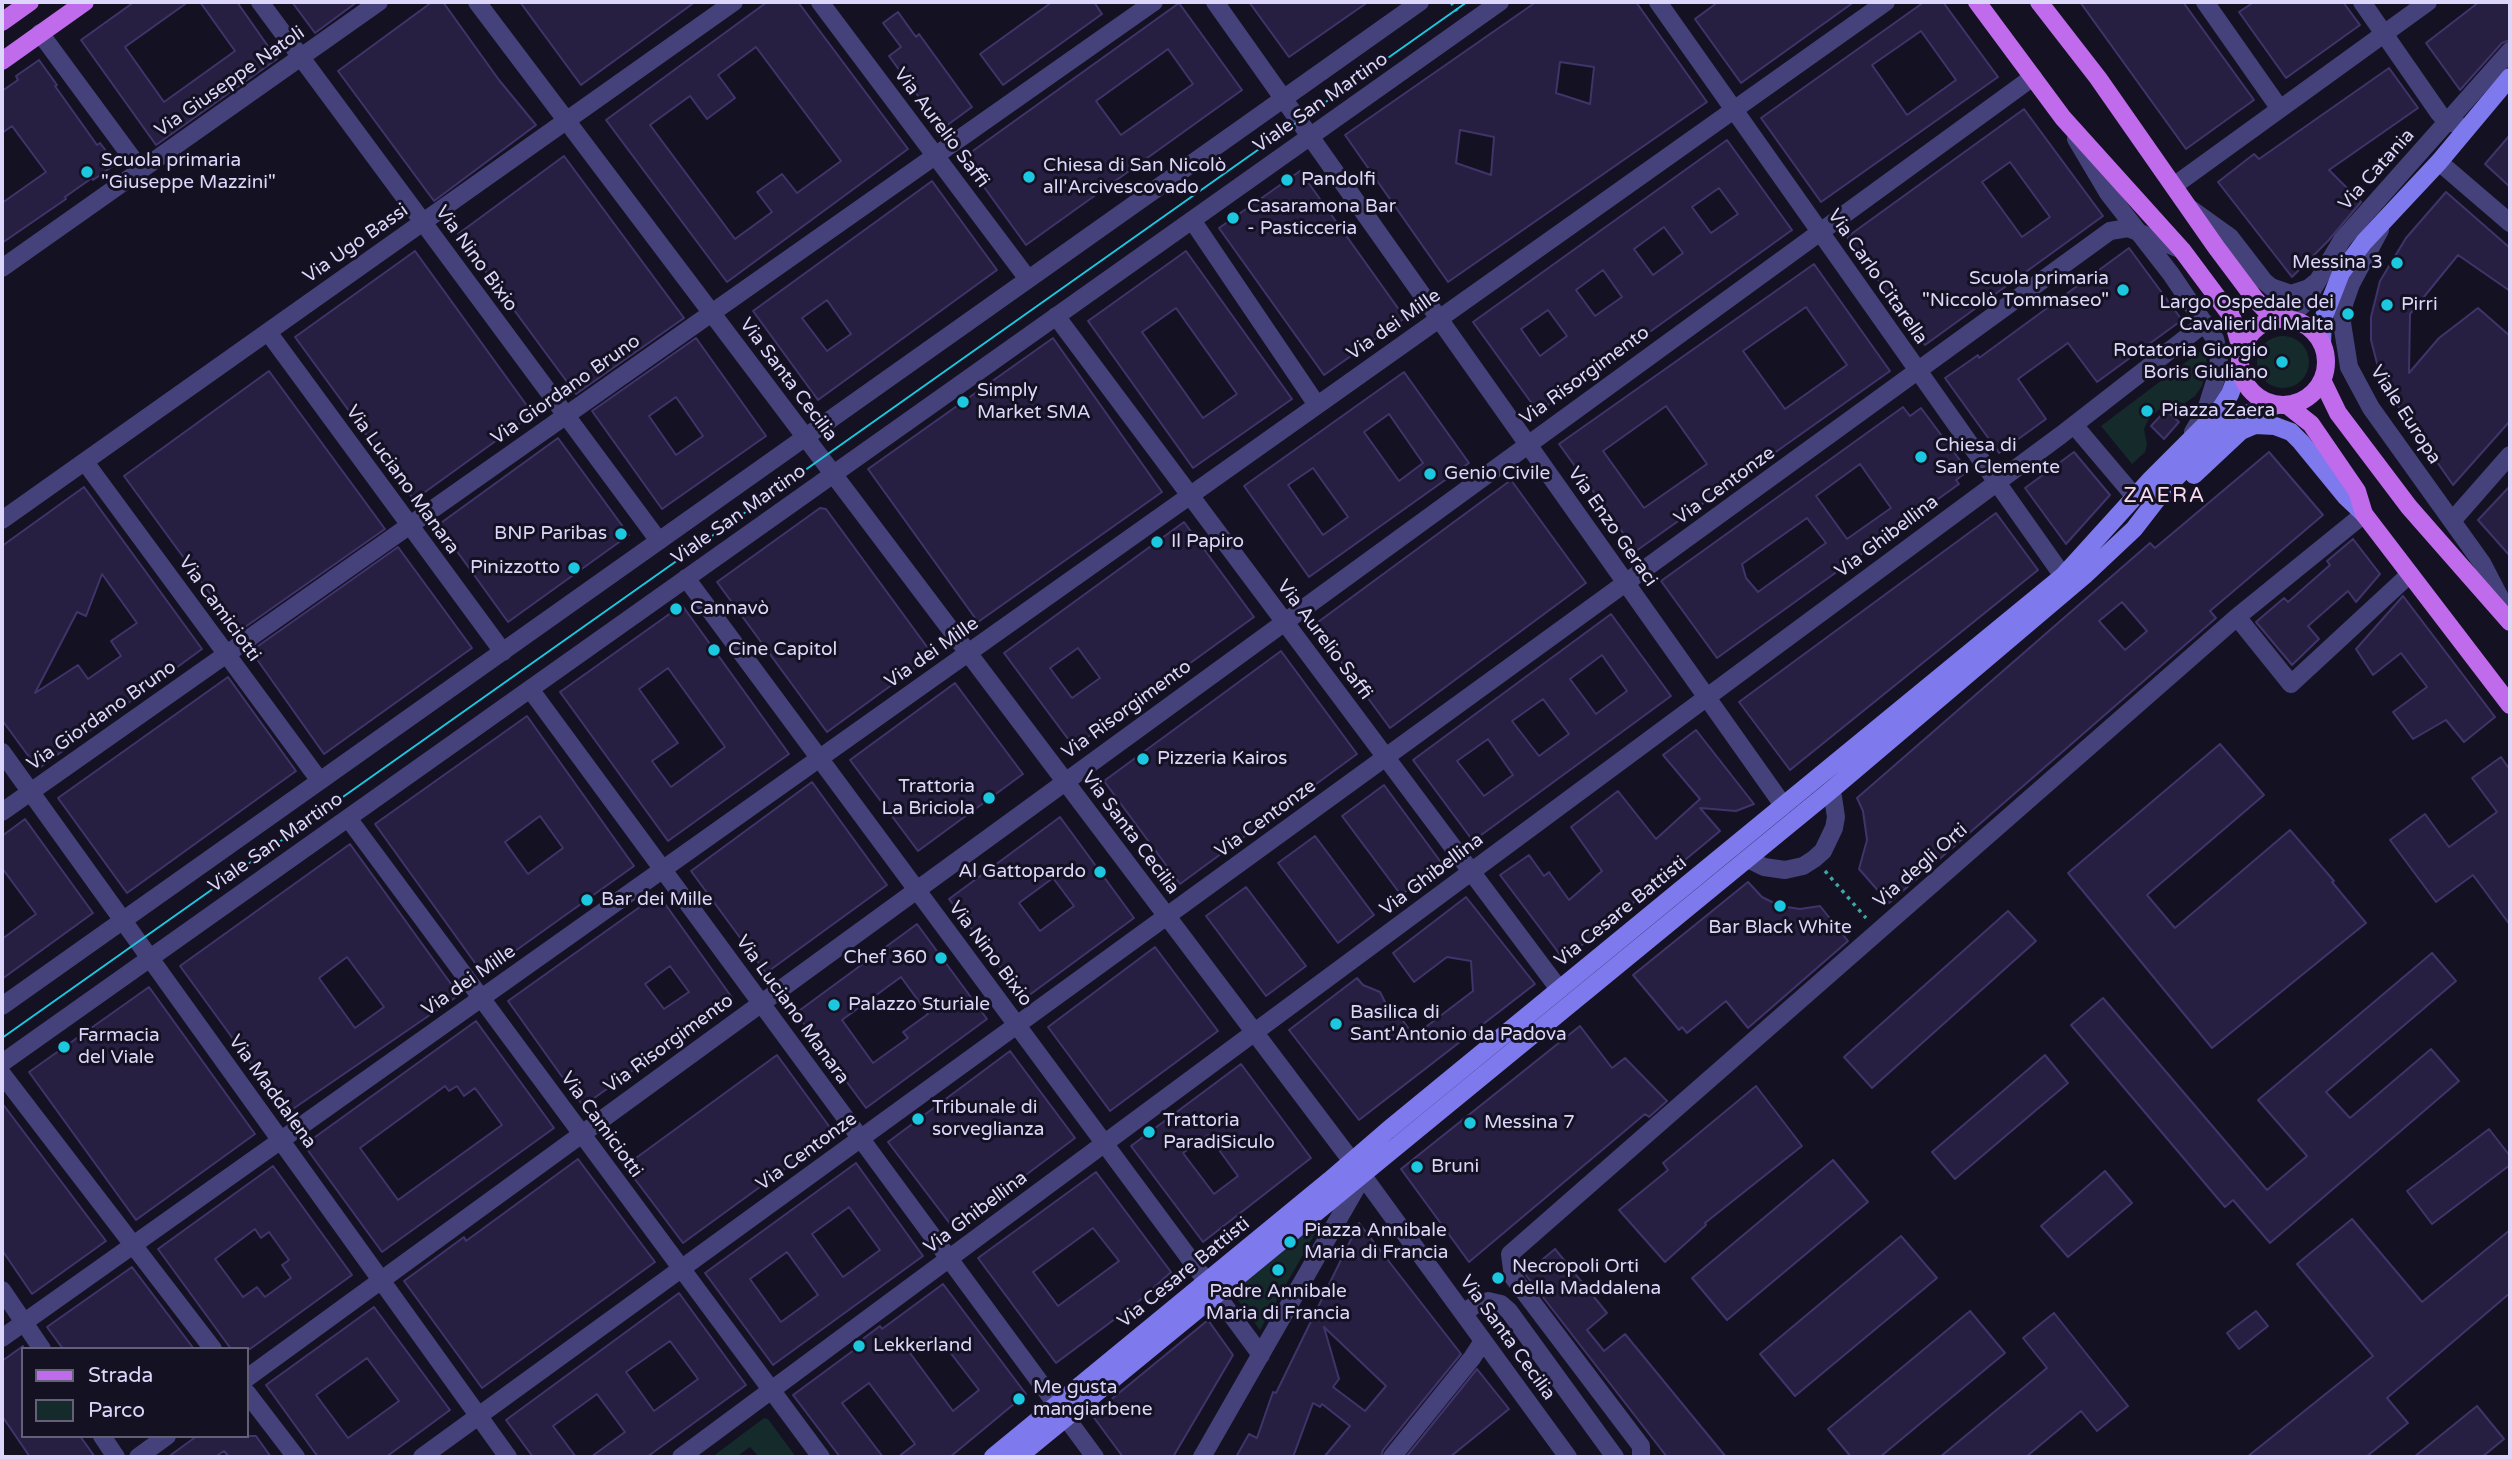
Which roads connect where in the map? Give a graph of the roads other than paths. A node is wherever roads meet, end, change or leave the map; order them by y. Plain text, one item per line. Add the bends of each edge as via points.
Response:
1 (30, 2) edge
2 (85, 2) edge
3 (260, 2) edge
4 (379, 2) edge
5 (477, 2) edge
6 (734, 2) edge
7 (820, 2) edge
8 (1154, 2) edge
9 (1215, 2) edge
10 (1420, 2) edge
11 (1500, 2) edge
12 (1658, 2) edge
13 (1886, 2) edge
14 (1977, 2) edge
15 (2039, 2) edge
16 (2204, 2) edge
17 (2362, 2) edge
18 (2428, 2) edge
19 (2, 22) edge
20 (40, 33) junction
21 (2384, 33) junction
22 (2510, 51) edge
23 (301, 57) junction
24 (2, 61) edge
25 (2033, 77) junction
26 (2510, 77) edge
27 (1283, 99) junction
28 (2280, 108) junction
29 (1734, 110) junction
30 (2063, 118) junction
31 (566, 121) junction
32 (2447, 122) junction
33 (2467, 127) junction
34 (1310, 136) junction
35 (935, 155) junction
36 (2439, 162) junction
37 (141, 170) junction
38 (2175, 185) junction
39 (2188, 206) junction
40 (1192, 220) junction
41 (2384, 222) junction
42 (423, 223) junction
43 (2510, 223) edge
44 (1820, 232) junction
45 (2139, 233) junction
46 (2182, 250) junction
47 (2, 268) edge
48 (1028, 279) junction
49 (2318, 281) junction
50 (711, 313) junction
51 (1056, 316) junction
52 (1439, 319) junction
53 (2278, 319) junction
54 (2205, 323) junction
55 (268, 332) junction
56 (2322, 344) junction
57 (2240, 358) junction
58 (1918, 371) junction
59 (2322, 380) junction
60 (1317, 405) junction
61 (2282, 405) junction
62 (566, 415) junction
63 (2074, 425) junction
64 (805, 437) junction
65 (1528, 444) junction
66 (2182, 448) junction
67 (2510, 455) edge
68 (85, 462) junction
69 (833, 474) junction
70 (1997, 482) junction
71 (1190, 495) junction
72 (2136, 497) junction
73 (2364, 514) junction
74 (2, 520) edge
75 (2452, 521) junction
76 (409, 525) junction
77 (2134, 529) junction
78 (659, 541) junction
79 (2410, 574) junction
80 (2063, 576) junction
81 (686, 578) junction
82 (1626, 583) junction
83 (2237, 617) junction
84 (2510, 620) edge
85 (1284, 622) junction
86 (503, 652) junction
87 (968, 653) junction
88 (227, 654) junction
89 (530, 689) junction
90 (1707, 697) junction
91 (2510, 705) edge
92 (2, 752) edge
93 (819, 758) junction
94 (1386, 758) junction
95 (320, 781) junction
96 (1065, 782) junction
97 (30, 792) junction
98 (1830, 792) junction
99 (1783, 805) junction
100 (2, 812) edge
101 (348, 818) junction
102 (1748, 859) junction
103 (663, 869) junction
104 (1471, 872) junction
105 (917, 890) junction
106 (1167, 917) junction
107 (123, 920) junction
108 (150, 958) junction
109 (1559, 989) junction
110 (481, 998) junction
111 (761, 1003) junction
112 (2, 1006) edge
113 (1017, 1025) junction
114 (1254, 1033) junction
115 (2, 1063) edge
116 (2, 1074) edge
117 (582, 1134) junction
118 (861, 1139) junction
119 (281, 1140) junction
120 (1104, 1144) junction
121 (1351, 1160) junction
122 (1363, 1176) junction
123 (133, 1245) junction
124 (949, 1259) junction
125 (681, 1269) junction
126 (381, 1280) junction
127 (1211, 1288) junction
128 (2, 1290) edge
129 (1463, 1313) junction
130 (24, 1322) junction
131 (2, 1338) edge
132 (1483, 1341) junction
133 (41, 1347) edge
134 (211, 1347) edge
135 (1261, 1355) junction
136 (248, 1377) edge
137 (771, 1391) junction
138 (248, 1394) edge
139 (1062, 1411) junction
140 (479, 1416) junction
141 (103, 1438) edge
142 (164, 1438) edge
143 (116, 1457) edge
144 (138, 1457) edge
145 (296, 1457) edge
146 (422, 1457) edge
147 (508, 1457) edge
148 (681, 1457) edge
149 (821, 1457) edge
150 (993, 1457) edge
151 (1018, 1457) edge
152 (1095, 1457) edge
153 (1202, 1457) edge
154 (1392, 1457) edge
155 (1568, 1457) edge
156 (1615, 1457) edge
157 (1641, 1457) edge

1 - 19 main road
2 - 20 main road
3 - 23 street, Via Nino Bixio
4 - 23 street, Via Giuseppe Natoli
5 - 31 street, Via Santa Cecilia
6 - 31 street, Via Ugo Bassi
7 - 35 street, Via Aurelio Saffi
8 - 35 street, Via Giordano Bruno
9 - 27 street, Via Enzo Geraci
10 - 27 street, Viale San Martino
11 - 34 street, Viale San Martino
12 - 29 street, Via Carlo Citarella
13 - 29 street, Via dei Mille
14 - 25 main road
15 - 38 main road
16 - 28 street
17 - 21 street
18 - 21 street
20 - 24 main road
20 - 37 street
21 - 28 street
21 - 32 street
22 - 32 street, Via Catania
23 - 37 street, Via Giuseppe Natoli
23 - 42 street, Via Nino Bixio
25 - 30 main road
25 - 44 street, Via Risorgimento
26 - 33 main road, Via Catania
27 - 34 street, Via Enzo Geraci
27 - 48 street, Viale San Martino
28 - 38 street
29 - 44 street, Via Carlo Citarella
29 - 52 street, Via dei Mille
30 - 45 street
30 - 46 main road
31 - 42 street, Via Ugo Bassi
31 - 50 street, Via Santa Cecilia
32 - 33 street
32 - 49 street, Via Catania via 2342,240
33 - 36 main road, Via Catania
34 - 40 street, Viale San Martino
34 - 52 street, Via Enzo Geraci
35 - 48 street, Via Aurelio Saffi
35 - 50 street, Via Giordano Bruno
36 - 41 main road, Via Catania
36 - 43 street
37 - 47 street, Via Giuseppe Natoli
38 - 39 main road
39 - 49 street via 2230,237 2264,281 2277,290 2291,294
39 - 53 main road via 2255,299
40 - 51 street, Viale San Martino
40 - 60 street
41 - 56 main road, Via Catania via 2340,273 2323,319
41 - 75 street, Viale Europa via 2344,304 2346,353 2371,408
42 - 55 street, Via Ugo Bassi
42 - 62 street, Via Nino Bixio
44 - 58 street, Via Carlo Citarella
44 - 65 street, Via Risorgimento
45 - 46 street
45 - 54 street
45 - 58 street, Via Centonze via 2128,228 2110,231
46 - 57 main road via 2232,317
48 - 64 street, Viale San Martino
49 - 53 street, Via Catania via 2304,304
50 - 62 street, Via Giordano Bruno
50 - 64 street, Via Santa Cecilia
51 - 69 street, Viale San Martino
51 - 71 street, Via Aurelio Saffi
52 - 60 street, Via dei Mille
52 - 65 street, Via Enzo Geraci
53 - 56 main road via 2301,323
53 - 57 main road via 2254,330
54 - 63 street, Via Ghibellina
54 - 66 street via 2217,344 2218,372 2206,410
55 - 68 street, Via Ugo Bassi
55 - 76 street, Via Luciano Manara
56 - 59 main road via 2326,358
57 - 61 main road via 2243,380 2252,392 2263,401
57 - 66 main road, Via Cesare Battisti via 2220,411
58 - 70 street, Via Carlo Citarella
58 - 82 street, Via Centonze
59 - 61 main road via 2304,399
59 - 84 main road, Viale Europa via 2338,413 2409,507
60 - 71 street, Via dei Mille
61 - 73 main road via 2311,424 2357,491
61 - 77 main road, Via Cesare Battisti via 2230,422 2165,489
62 - 76 street, Via Giordano Bruno
62 - 78 street, Via Nino Bixio
63 - 70 street, Via Ghibellina
63 - 72 street
64 - 69 street, Via Santa Cecilia
64 - 78 street, Viale San Martino
65 - 82 street, Via Enzo Geraci
65 - 85 street, Via Risorgimento
66 - 72 main road, Via Cesare Battisti
67 - 75 street
68 - 74 street, Via Ugo Bassi
68 - 88 street, Via Camiciotti
69 - 81 street, Viale San Martino
69 - 87 street, Via Santa Cecilia
70 - 80 street, Via Carlo Citarella
70 - 90 street, Via Ghibellina
71 - 85 street, Via Aurelio Saffi
71 - 87 street, Via dei Mille
72 - 80 main road, Via Cesare Battisti
73 - 77 main road via 2296,437 2266,424 2237,433 2165,505
73 - 79 main road
73 - 83 street, Via degli Orti
75 - 84 street, Viale Europa via 2482,563
76 - 86 street, Via Luciano Manara
76 - 88 street, Via Giordano Bruno
77 - 98 main road, Via Cesare Battisti
78 - 86 street, Viale San Martino
79 - 83 street via 2291,684
79 - 91 main road
80 - 99 main road, Via Cesare Battisti
81 - 89 street, Viale San Martino
81 - 93 street, Via Nino Bixio
82 - 90 street, Via Enzo Geraci
82 - 94 street, Via Centonze
83 - 157 street, Via degli Orti via 1510,1254 1513,1277 1641,1446
85 - 94 street, Via Aurelio Saffi
85 - 96 street, Via Risorgimento
86 - 95 street, Viale San Martino
87 - 93 street, Via dei Mille
87 - 96 street, Via Santa Cecilia
88 - 95 street, Via Camiciotti
88 - 97 street, Via Giordano Bruno
89 - 101 street, Viale San Martino
89 - 103 street, Via Luciano Manara
90 - 99 street, Via Enzo Geraci
90 - 104 street, Via Ghibellina
92 - 97 street, Via Maddalena
93 - 103 street, Via dei Mille
93 - 105 street, Via Nino Bixio
94 - 104 street, Via Aurelio Saffi
94 - 106 street, Via Centonze
95 - 107 street, Viale San Martino
96 - 105 street, Via Risorgimento
96 - 106 street, Via Santa Cecilia
97 - 100 street, Via Giordano Bruno
97 - 107 street, Via Maddalena
98 - 102 main road, Via Cesare Battisti
98 - 102 street via 1834,828 1814,859 1784,870
99 - 109 main road, Via Cesare Battisti
101 - 108 street, Viale San Martino
101 - 110 street, Via Camiciotti
102 - 122 main road, Via Cesare Battisti
103 - 110 street, Via dei Mille
103 - 111 street, Via Luciano Manara
104 - 109 street, Via Aurelio Saffi
104 - 114 street, Via Ghibellina
105 - 111 street, Via Risorgimento
105 - 113 street, Via Nino Bixio
106 - 113 street, Via Centonze
106 - 114 street, Via Santa Cecilia
107 - 108 street, Via Maddalena
107 - 112 street, Viale San Martino
108 - 115 street, Viale San Martino
108 - 119 street, Via Maddalena
109 - 121 main road, Via Cesare Battisti
110 - 117 street, Via Camiciotti
110 - 119 street, Via dei Mille
111 - 117 street, Via Risorgimento
111 - 118 street, Via Luciano Manara
113 - 118 street, Via Centonze
113 - 120 street, Via Nino Bixio
114 - 120 street, Via Ghibellina
114 - 121 street, Via Santa Cecilia
116 - 123 street
117 - 125 street, Via Camiciotti
117 - 126 street, Via Risorgimento
118 - 124 street, Via Luciano Manara
118 - 125 street, Via Centonze
119 - 123 street, Via dei Mille
119 - 126 street, Via Maddalena
120 - 124 street, Via Ghibellina
120 - 127 street, Via Nino Bixio
121 - 122 street, Via Santa Cecilia
121 - 127 main road, Via Cesare Battisti
122 - 127 main road, Via Cesare Battisti
122 - 129 street, Via Santa Cecilia
122 - 135 street
123 - 130 street, Via dei Mille
123 - 134 street
124 - 137 street, Via Ghibellina
124 - 139 street, Via Luciano Manara
125 - 137 street, Via Camiciotti
125 - 140 street, Via Centonze
126 - 136 street, Via Risorgimento
126 - 140 street, Via Maddalena
127 - 135 street, Via Nino Bixio
127 - 139 main road, Via Cesare Battisti
128 - 130 street
129 - 132 street, Via Santa Cecilia
129 - 156 street via 1488,1301 1509,1311
130 - 131 street, Via dei Mille
130 - 133 street
132 - 154 street
132 - 155 street, Via Santa Cecilia
135 - 153 street
137 - 148 street, Via Ghibellina
137 - 149 street, Via Camiciotti
138 - 145 street
139 - 150 main road, Via Cesare Battisti
139 - 151 main road, Via Cesare Battisti
139 - 152 street, Via Luciano Manara
140 - 146 street, Via Centonze
140 - 147 street, Via Maddalena
141 - 143 street
142 - 144 street

